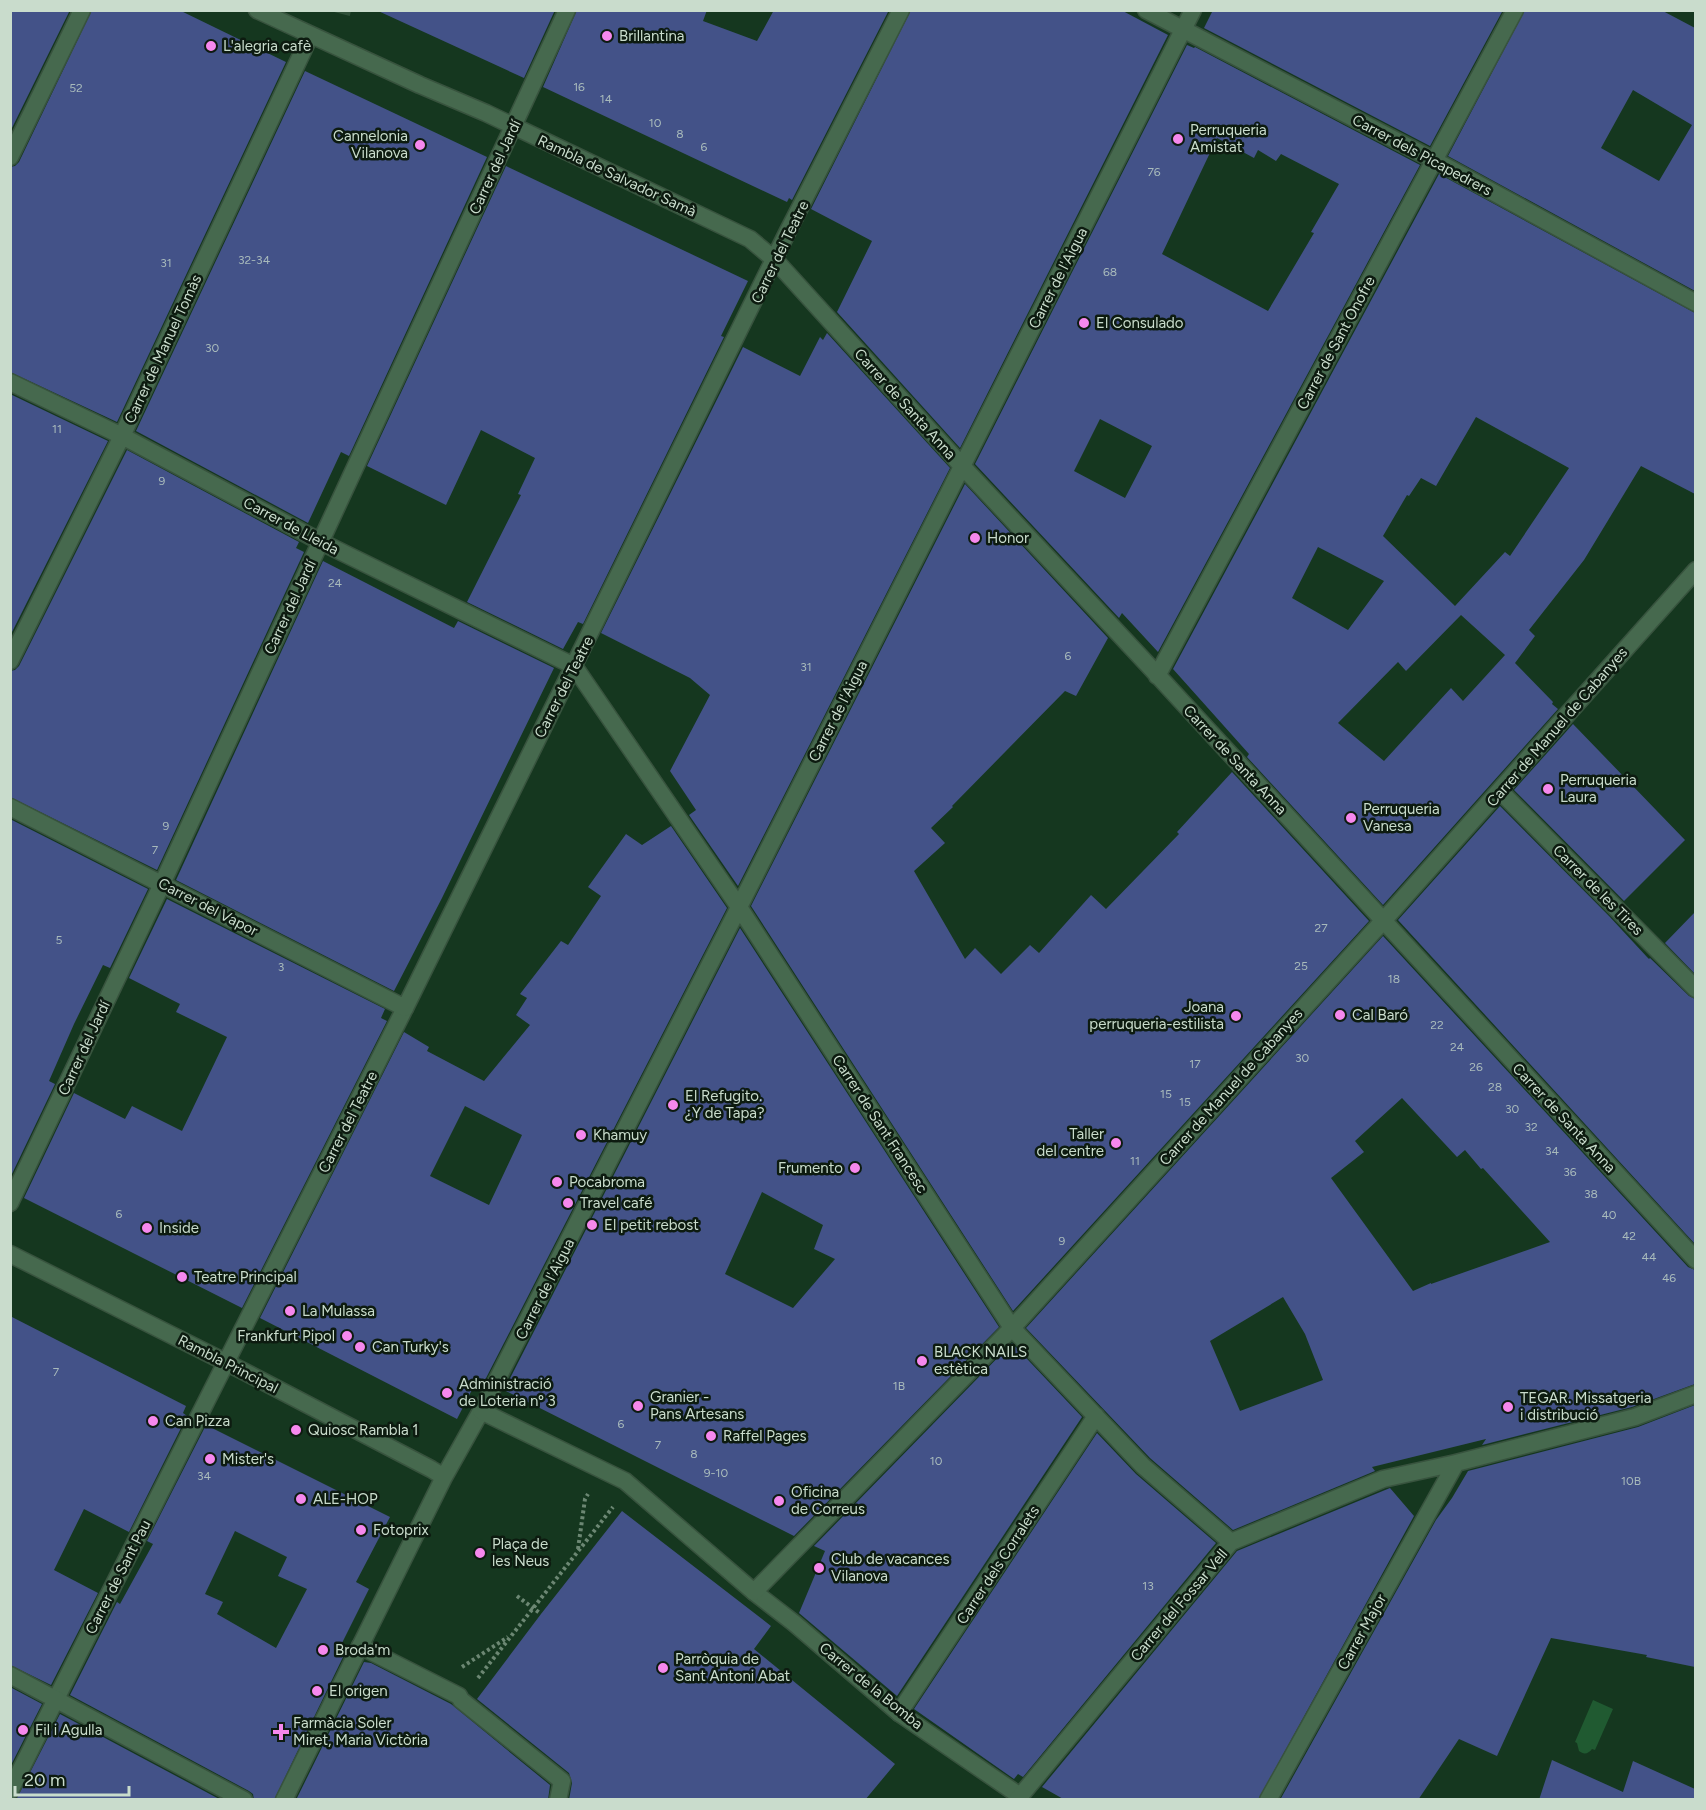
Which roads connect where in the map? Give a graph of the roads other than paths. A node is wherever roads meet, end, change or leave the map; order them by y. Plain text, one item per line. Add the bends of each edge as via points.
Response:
1 (82, 10) edge
2 (257, 10) edge
3 (567, 10) edge
4 (901, 10) edge
5 (1146, 10) edge
6 (1193, 10) edge
7 (1515, 10) edge
8 (1183, 30) junction
9 (310, 36) junction
10 (513, 127) junction
11 (10, 158) edge
12 (1434, 161) junction
13 (775, 260) junction
14 (1695, 303) edge
15 (10, 382) edge
16 (122, 436) junction
17 (962, 466) junction
18 (321, 542) junction
19 (1695, 570) edge
20 (10, 661) edge
21 (574, 666) junction
22 (1157, 676) junction
23 (1500, 791) junction
24 (10, 807) edge
25 (162, 884) junction
26 (739, 907) junction
27 (1383, 921) junction
28 (1695, 989) edge
29 (405, 1008) junction
30 (10, 1203) edge
31 (10, 1254) edge
32 (1695, 1260) edge
33 (1012, 1328) junction
34 (226, 1363) junction
35 (1695, 1394) edge
36 (481, 1411) junction
37 (1095, 1416) junction
38 (1456, 1463) junction
39 (444, 1476) junction
40 (1231, 1542) junction
41 (754, 1592) junction
42 (360, 1646) junction
43 (10, 1675) edge
44 (56, 1699) junction
45 (899, 1713) junction
46 (10, 1791) edge
47 (1022, 1798) edge
48 (244, 1800) edge
49 (284, 1800) edge
50 (558, 1800) edge
51 (1268, 1800) edge

1 - 11 street
2 - 9 street, Rambla de Salvador Samà
3 - 10 street, Carrer del Jardí
4 - 13 street, Carrer del Teatre
5 - 8 street, Carrer dels Picapedrers
6 - 8 street, Carrer de l'Aigua
7 - 12 street, Carrer de Sant Onofre
8 - 12 street, Carrer dels Picapedrers
8 - 17 street, Carrer de l'Aigua
9 - 10 street, Rambla de Salvador Samà
9 - 16 street, Carrer de Manuel Tomàs
10 - 13 street, Rambla de Salvador Samà via 750,239
10 - 18 street, Carrer del Jardí
12 - 14 street, Carrer dels Picapedrers
12 - 22 street, Carrer de Sant Onofre
13 - 17 street, Carrer de Santa Anna
13 - 21 street, Carrer del Teatre
15 - 16 street, Carrer de Lleida
16 - 18 street, Carrer de Lleida
16 - 20 street, Carrer de Manuel Tomàs
17 - 22 street, Carrer de Santa Anna
17 - 26 street, Carrer de l'Aigua
18 - 21 street, Carrer de Lleida
18 - 25 street, Carrer del Jardí
19 - 23 street, Carrer de Manuel de Cabanyes
21 - 26 street, Carrer de Sant Francesc
21 - 29 street, Carrer del Teatre
22 - 27 street, Carrer de Santa Anna
23 - 27 street, Carrer de Manuel de Cabanyes
23 - 28 street, Carrer de les Tires
24 - 25 street, Carrer del Vapor
25 - 29 street, Carrer del Vapor
25 - 30 street, Carrer del Jardí
26 - 33 street, Carrer de Sant Francesc
26 - 36 street, Carrer de l'Aigua
27 - 32 street, Carrer de Santa Anna
27 - 33 street, Carrer de Manuel de Cabanyes
29 - 34 street, Carrer del Teatre
31 - 34 street, Rambla Principal
33 - 37 street, Carrer de Sant Francesc
33 - 41 street, Carrer de Manuel de Cabanyes
34 - 39 street, Rambla Principal
34 - 44 street, Carrer de Sant Pau
35 - 38 street, Carrer del Fossar Vell via 1635,1417
36 - 39 street
36 - 41 street via 625,1481
37 - 40 street, Carrer de Sant Francesc via 1143,1466
37 - 45 street, Carrer dels Corralets
38 - 40 street, Carrer del Fossar Vell via 1383,1479
38 - 51 street, Carrer Major
39 - 42 street
40 - 47 street, Carrer del Fossar Vell
41 - 45 street, Carrer de la Bomba
42 - 49 street
42 - 50 street via 459,1696 562,1781
43 - 44 street
44 - 46 street, Carrer de Sant Pau
44 - 48 street
45 - 47 street, Carrer de la Bomba

